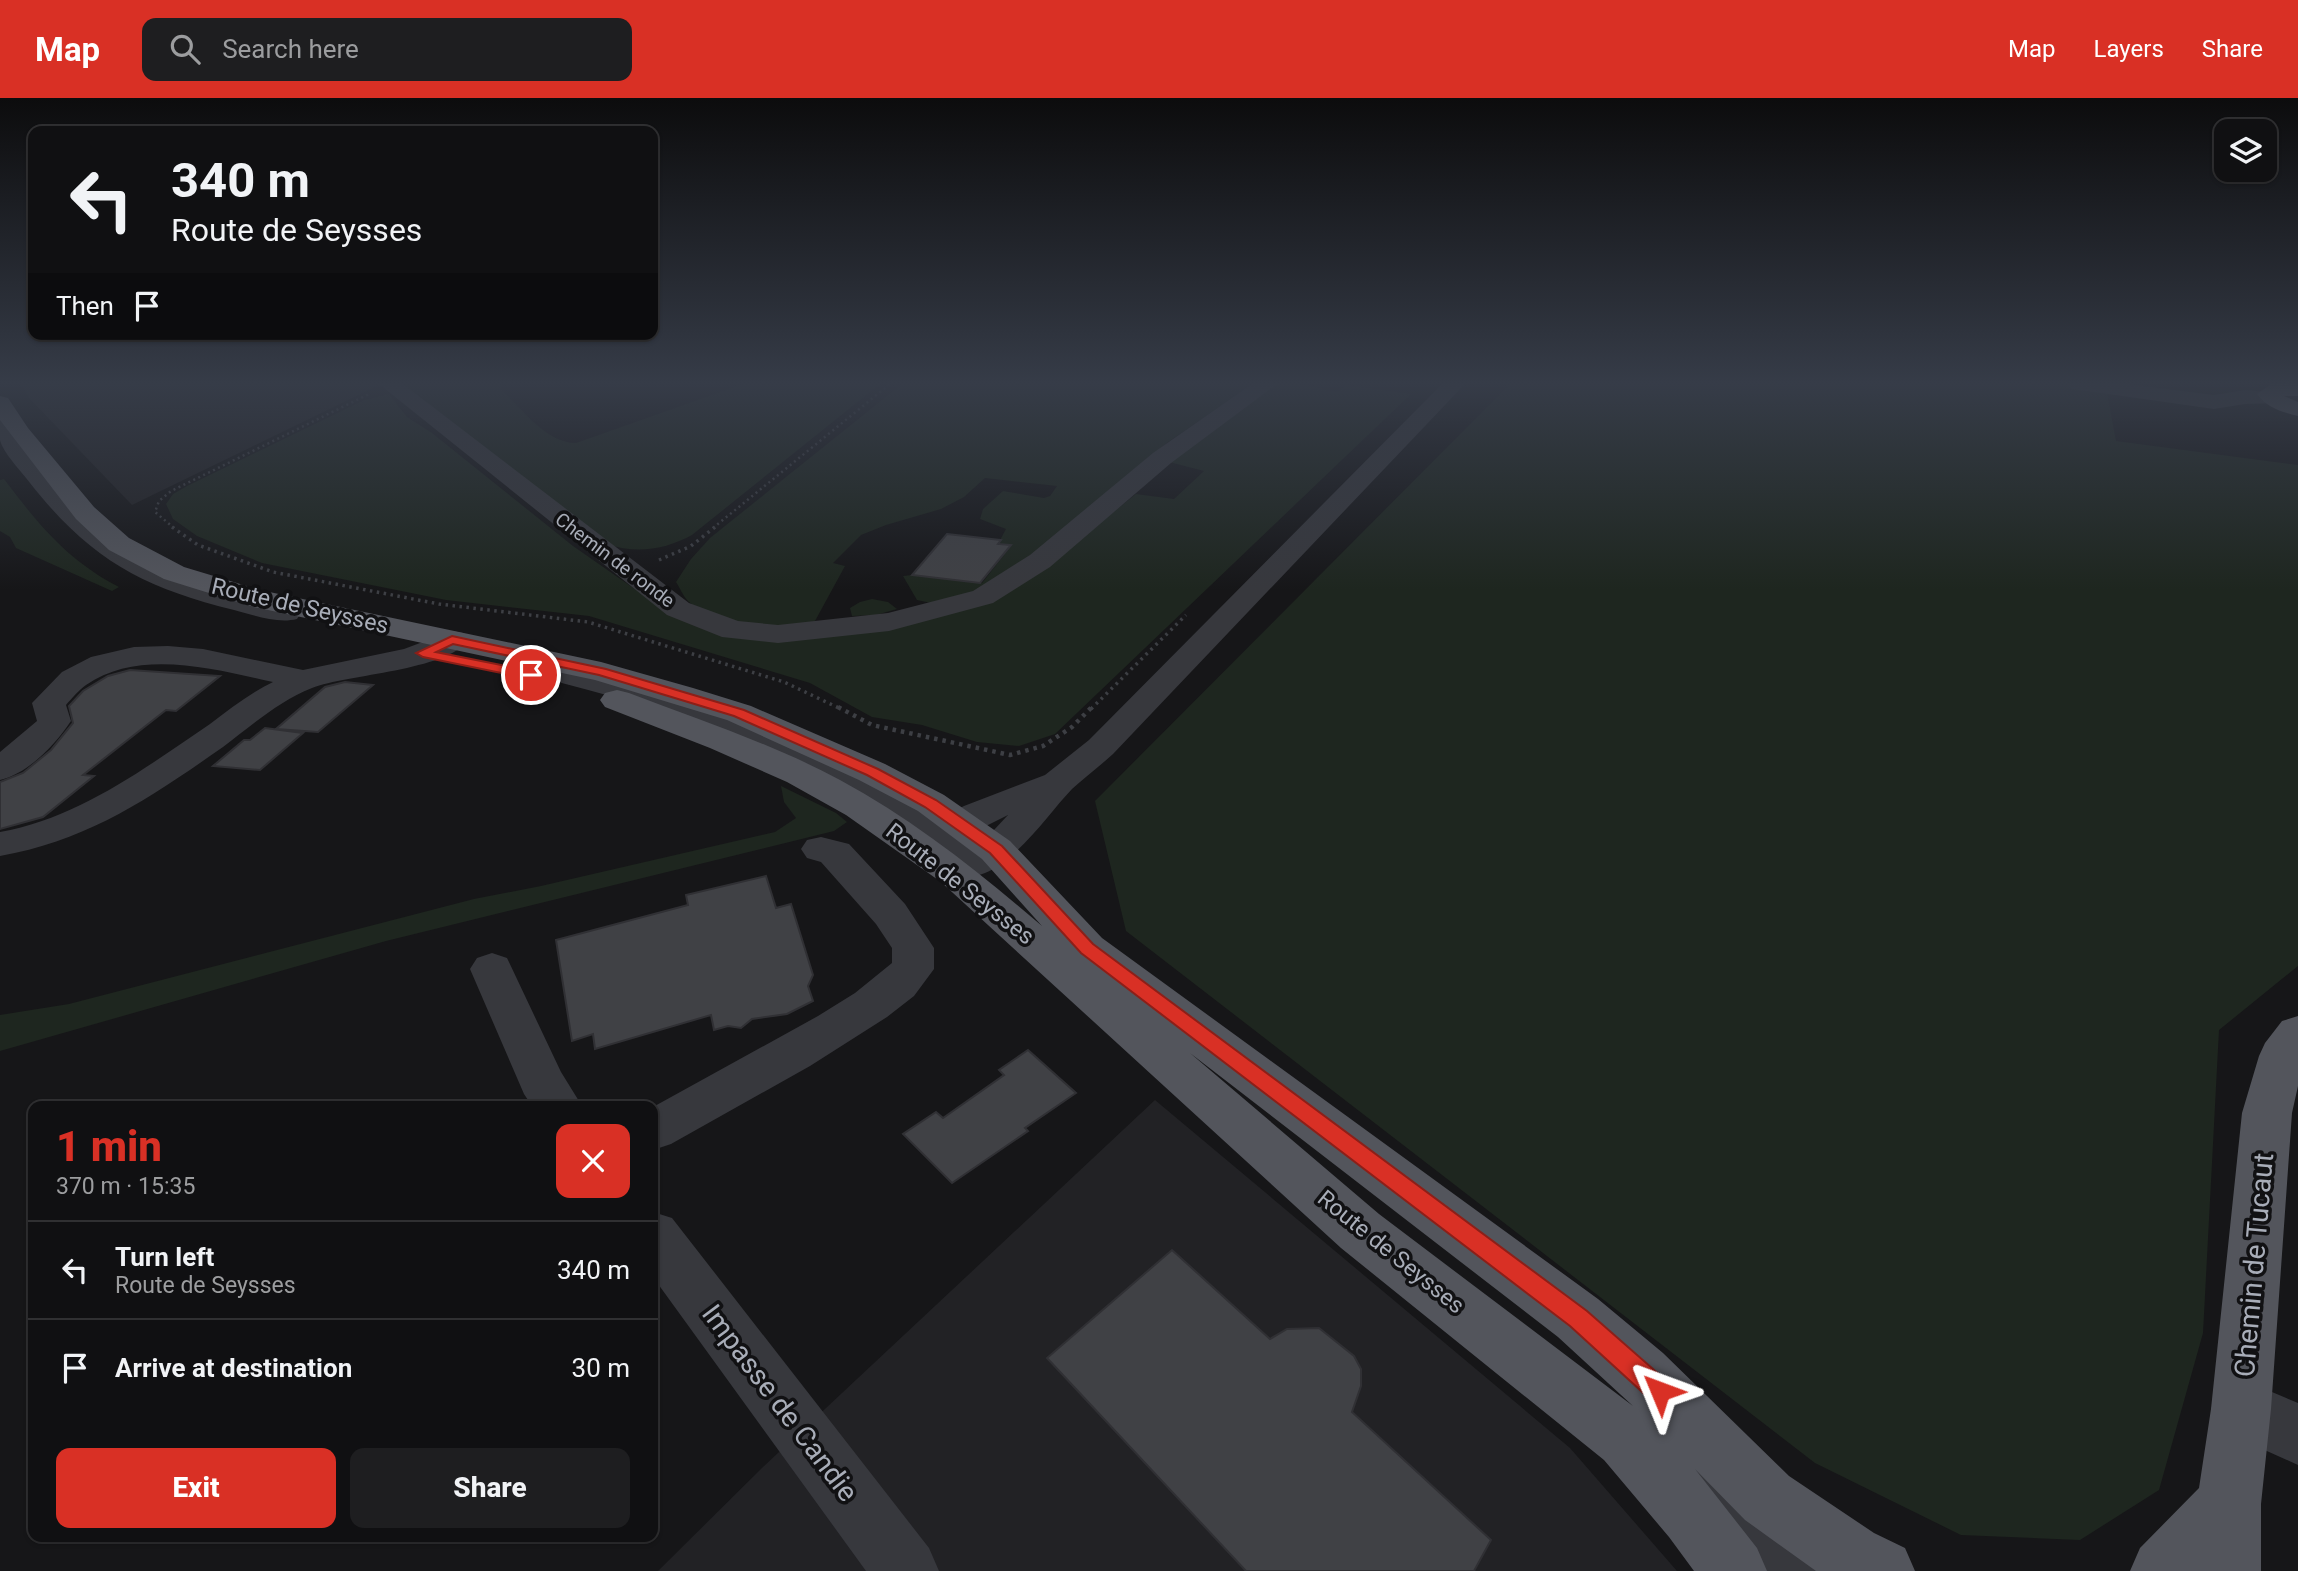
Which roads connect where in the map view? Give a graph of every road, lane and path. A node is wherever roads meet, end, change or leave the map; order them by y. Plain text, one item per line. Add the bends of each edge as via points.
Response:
1 (24, 453) edge
2 (249, 453) edge
3 (477, 453) edge
4 (805, 453) edge
5 (1169, 453) edge
6 (1387, 453) edge
7 (630, 573) junction
8 (1189, 613) dead end
9 (438, 646) junction
10 (303, 680) junction
11 (0, 769) edge
12 (0, 845) edge
13 (960, 847) junction
14 (821, 849) dead end
15 (492, 969) dead end
16 (2298, 1033) edge
17 (555, 1101) edge
18 (658, 1126) edge
19 (658, 1242) edge
20 (2241, 1409) junction
21 (2298, 1434) edge
22 (2229, 1504) junction
23 (906, 1571) edge
24 (1734, 1571) edge
25 (1790, 1571) edge
26 (1882, 1571) edge
27 (2163, 1571) edge
28 (2228, 1571) edge

1 - 9 street, Route de Seysses via 79,524 108,548 162,578 238,602
2 - 8 path via 171,491 155,512 198,545 272,572 439,604 588,622 784,682 872,725 1010,755 1043,746 1072,727
3 - 7 street, Chemin de ronde
4 - 7 path via 691,545
5 - 7 street, Chemin de ronde via 1005,585 951,607 889,622 778,634 733,630 678,609
6 - 13 street via 1101,747 1060,781
9 - 10 street via 381,665
9 - 13 street, Route de Seysses via 579,676 719,719 853,778
9 - 13 main road, Route de Seysses via 601,671 739,713 872,772
10 - 11 street via 193,656 148,654 119,660 96,667 60,688 49,703 54,721 44,735
10 - 12 street via 273,695 133,791 76,822
13 - 24 main road, Route de Seysses via 1360,1231 1626,1437
13 - 25 street, Route de Seysses via 1087,968 1549,1323 1663,1428
13 - 26 main road, Route de Seysses via 1087,949 1578,1318 1642,1373 1767,1498 1851,1556
14 - 18 street via 835,853 895,920 914,948 913,968 858,1014
15 - 17 street via 541,1081
16 - 20 main road, Chemin de Tucaut via 2282,1056 2267,1113
19 - 23 street, Impasse de Candie
20 - 21 street
20 - 22 main road, Chemin de Tucaut
22 - 27 main road
22 - 28 main road, Chemin de Tucaut

